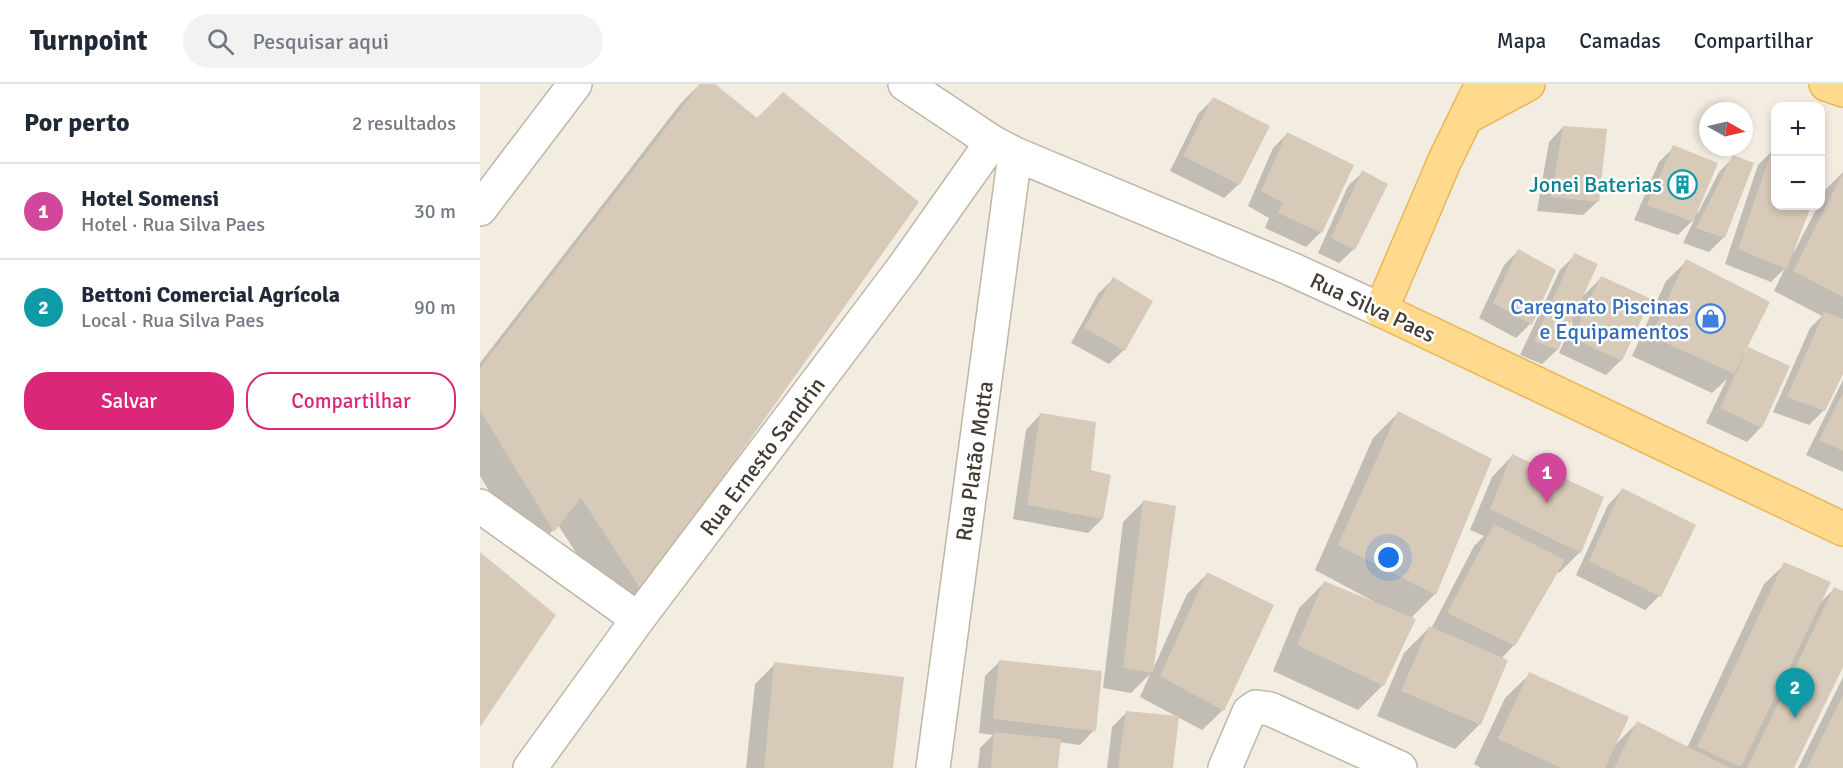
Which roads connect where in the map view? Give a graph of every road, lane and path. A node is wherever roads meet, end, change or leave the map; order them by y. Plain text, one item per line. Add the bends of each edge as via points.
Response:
1 (575, 84) edge
2 (905, 84) edge
3 (1482, 84) edge
4 (1528, 84) edge
5 (1826, 84) edge
6 (1843, 90) edge
7 (1467, 117) junction
8 (1003, 148) junction
9 (480, 209) edge
10 (1381, 310) junction
11 (480, 506) edge
12 (1843, 529) edge
13 (638, 619) junction
14 (532, 767) edge
15 (933, 768) edge
16 (1226, 768) edge
17 (1400, 768) edge

1 - 9 street
2 - 8 street, Rua Silva Paes
3 - 7 main road
4 - 7 main road
5 - 6 main road
7 - 10 main road
8 - 10 street, Rua Silva Paes
8 - 13 street, Rua Ernesto Sandrin via 903,268
8 - 15 street, Rua Platão Motta
10 - 12 main road, Rua Silva Paes
11 - 13 street
13 - 14 street, Rua Ernesto Sandrin
16 - 17 street via 1249,712 1256,707 1270,709

